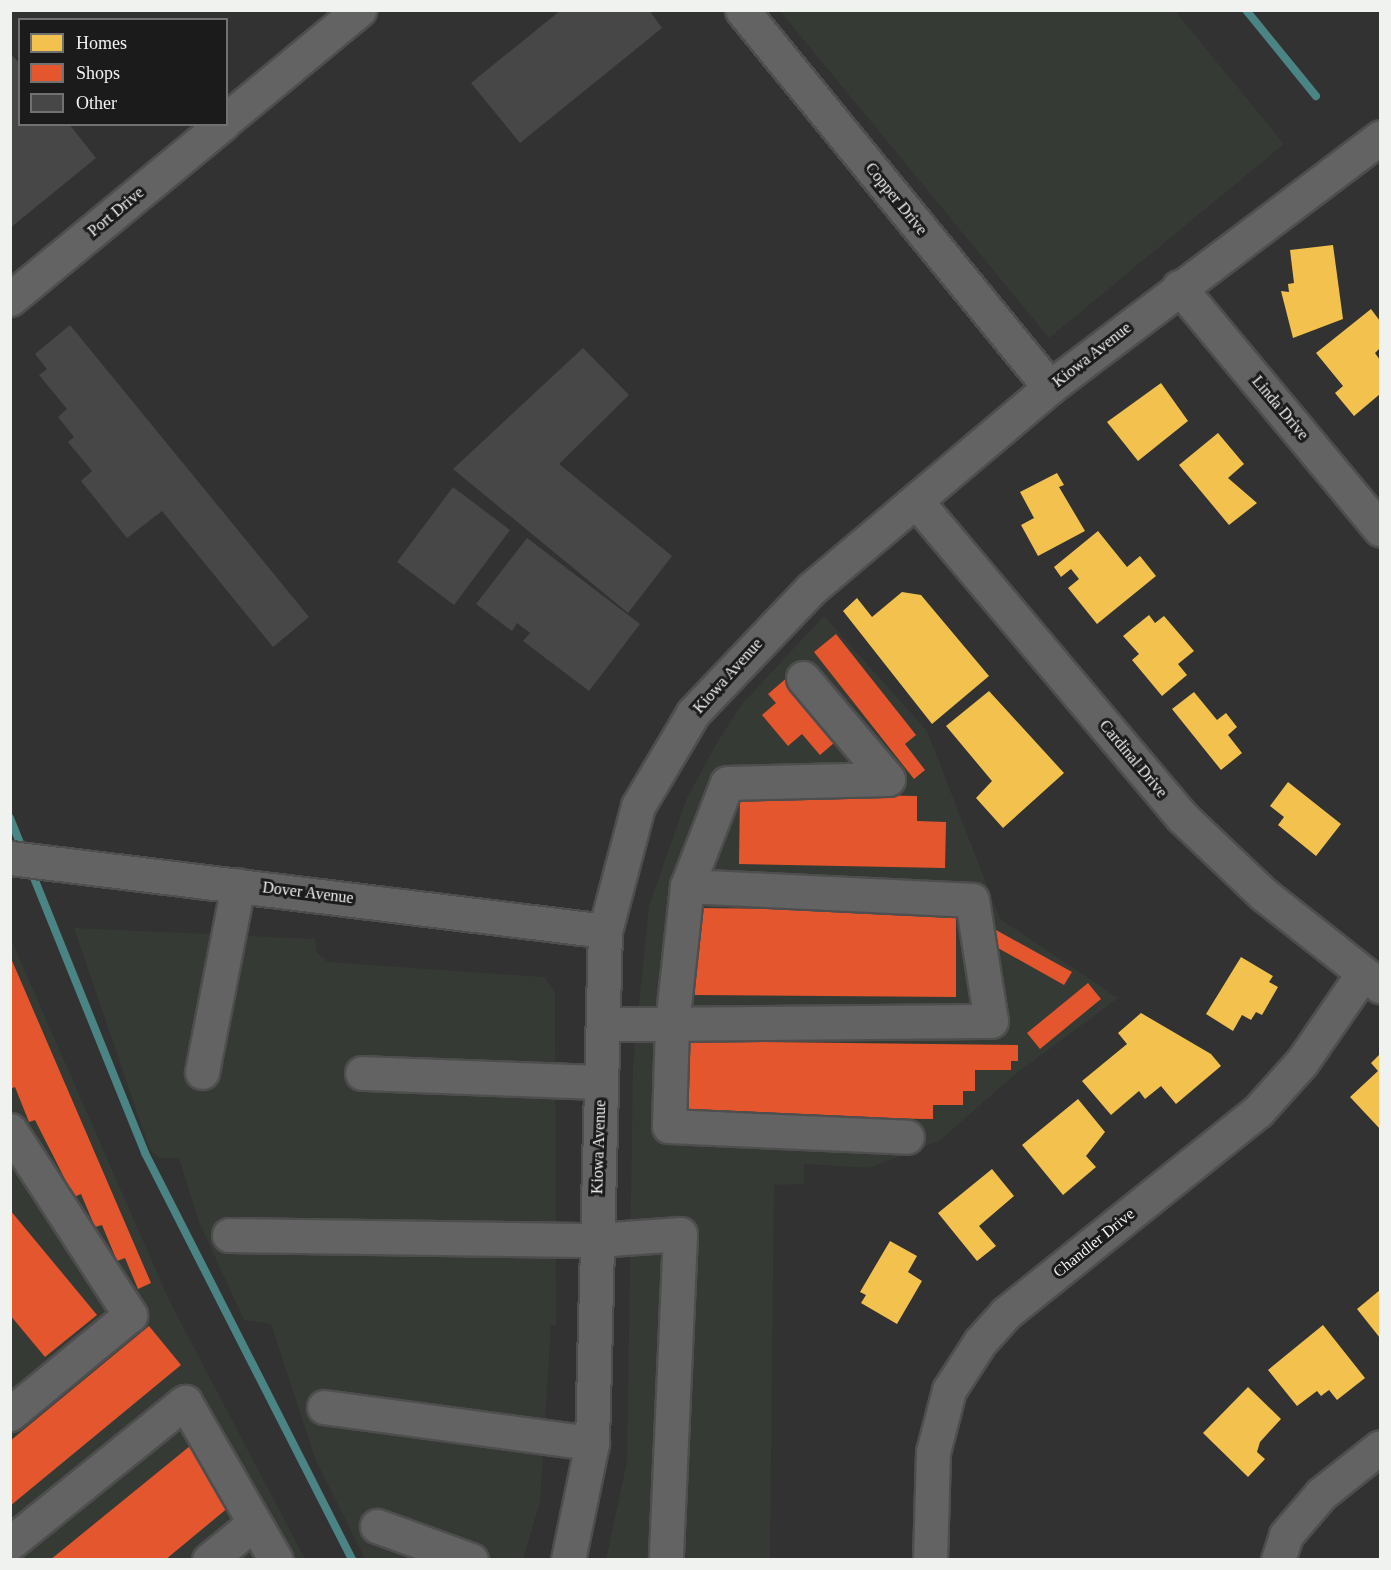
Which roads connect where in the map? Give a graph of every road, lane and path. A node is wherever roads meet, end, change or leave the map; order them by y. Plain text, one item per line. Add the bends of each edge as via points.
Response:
1 (359, 10) edge
2 (742, 10) edge
3 (228, 118) edge
4 (220, 126) edge
5 (1380, 137) edge
6 (1179, 287) junction
7 (10, 300) edge
8 (1050, 387) junction
9 (916, 501) junction
10 (1380, 529) edge
11 (803, 678) dead end
12 (10, 858) edge
13 (238, 885) junction
14 (687, 886) junction
15 (605, 931) junction
16 (1371, 981) edge
17 (603, 1024) junction
18 (672, 1024) junction
19 (202, 1072) dead end
20 (362, 1073) dead end
21 (601, 1082) junction
22 (10, 1130) edge
23 (907, 1137) dead end
24 (229, 1234) dead end
25 (597, 1240) junction
26 (16, 1397) edge
27 (324, 1407) dead end
28 (592, 1443) junction
29 (1380, 1446) edge
30 (253, 1524) junction
31 (376, 1526) dead end
32 (10, 1543) edge
33 (209, 1560) edge
34 (276, 1560) edge
35 (471, 1560) edge
36 (567, 1560) edge
37 (666, 1560) edge
38 (930, 1560) edge
39 (1278, 1560) edge

1 - 3 street
2 - 8 street, Copper Drive
4 - 7 street, Port Drive
5 - 6 street, Kiowa Avenue
6 - 8 street, Kiowa Avenue
6 - 10 street, Linda Drive
8 - 9 street, Kiowa Avenue
9 - 15 street, Kiowa Avenue via 812,590 693,713 638,806
9 - 16 street, Cardinal Drive via 1182,817
11 - 14 street via 888,779 727,783
12 - 13 street, Dover Avenue
13 - 15 street, Dover Avenue
13 - 19 street
14 - 18 street
14 - 18 street via 972,900 991,1022
15 - 17 street, Kiowa Avenue
16 - 38 street, Chandler Drive via 1258,1111 1006,1313 980,1342 949,1390 933,1452
17 - 18 street
17 - 21 street, Kiowa Avenue
18 - 23 street via 669,1126
20 - 21 street
21 - 25 street, Kiowa Avenue
22 - 26 street via 130,1315
24 - 25 street
25 - 28 street, Kiowa Avenue
25 - 37 street via 680,1234
27 - 28 street
28 - 36 street, Kiowa Avenue
29 - 39 street via 1321,1494 1286,1535
30 - 32 street via 185,1402
30 - 33 street
30 - 34 street
31 - 35 street

